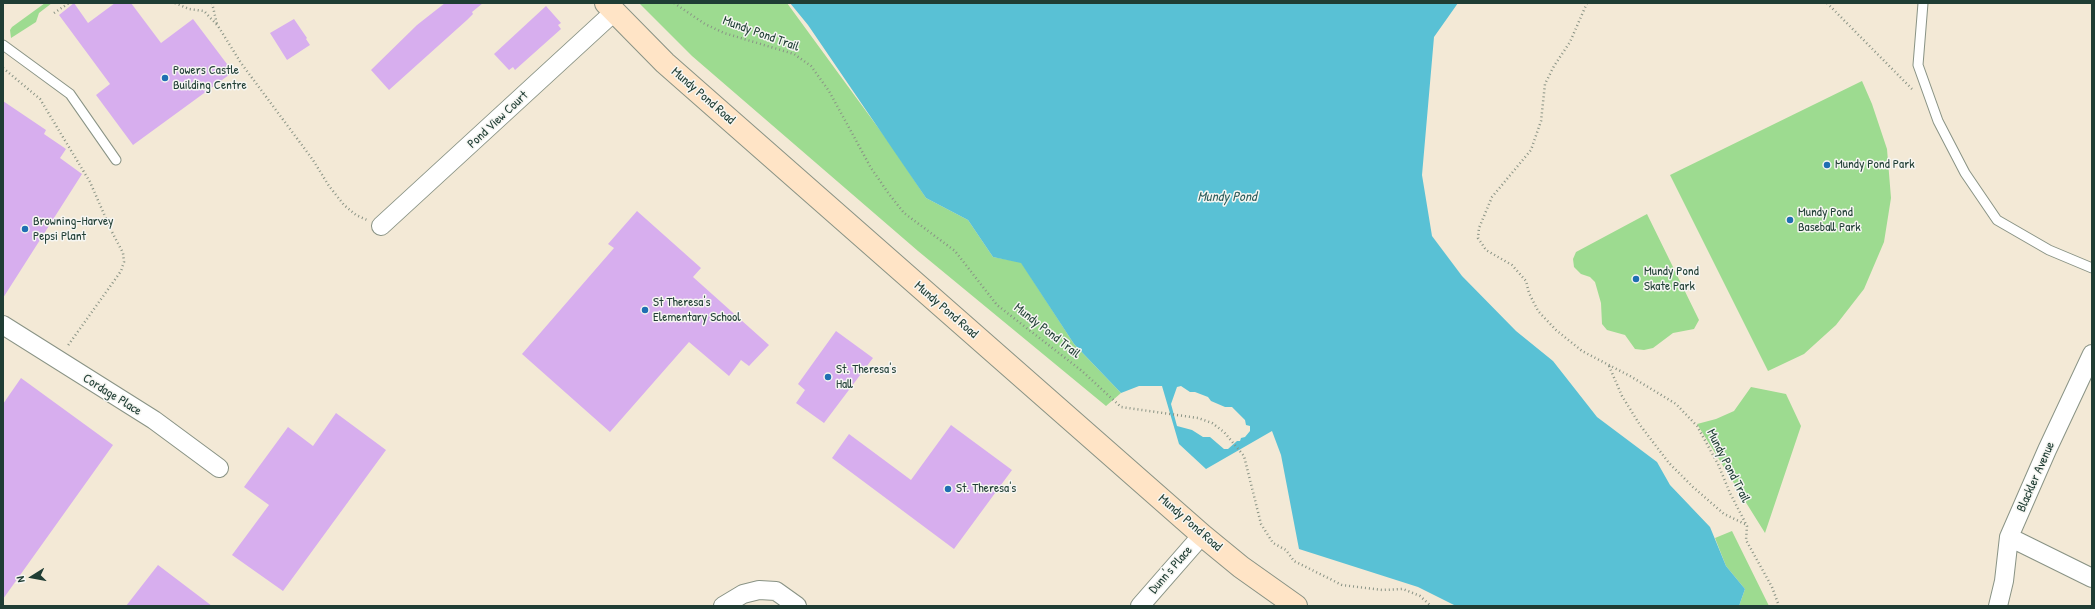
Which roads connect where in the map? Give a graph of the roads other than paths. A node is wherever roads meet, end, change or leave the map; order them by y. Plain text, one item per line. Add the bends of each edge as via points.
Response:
1 (1923, 3) edge
2 (610, 8) edge
3 (3, 45) edge
4 (116, 160) dead end
5 (380, 226) road end
6 (2092, 268) edge
7 (3, 325) edge
8 (2092, 354) edge
9 (219, 468) dead end
10 (1202, 535) junction
11 (2010, 538) junction
12 (2092, 578) edge
13 (723, 606) edge
14 (797, 606) edge
15 (1140, 606) edge
16 (1296, 606) edge
17 (1998, 606) edge

1 - 6 lane via 1918,65 1938,121 1965,173 1998,220 2049,250
2 - 5 street, Pond View Court
2 - 10 street, Mundy Pond Road via 665,63
3 - 4 lane via 70,94
7 - 9 street, Cordage Place via 154,420
8 - 11 street, Blackler Avenue via 2047,450
10 - 15 street, Dunn's Place
10 - 16 street, Mundy Pond Road
11 - 12 street
11 - 17 street, Blackler Avenue
13 - 14 street via 743,594 759,590 776,591

